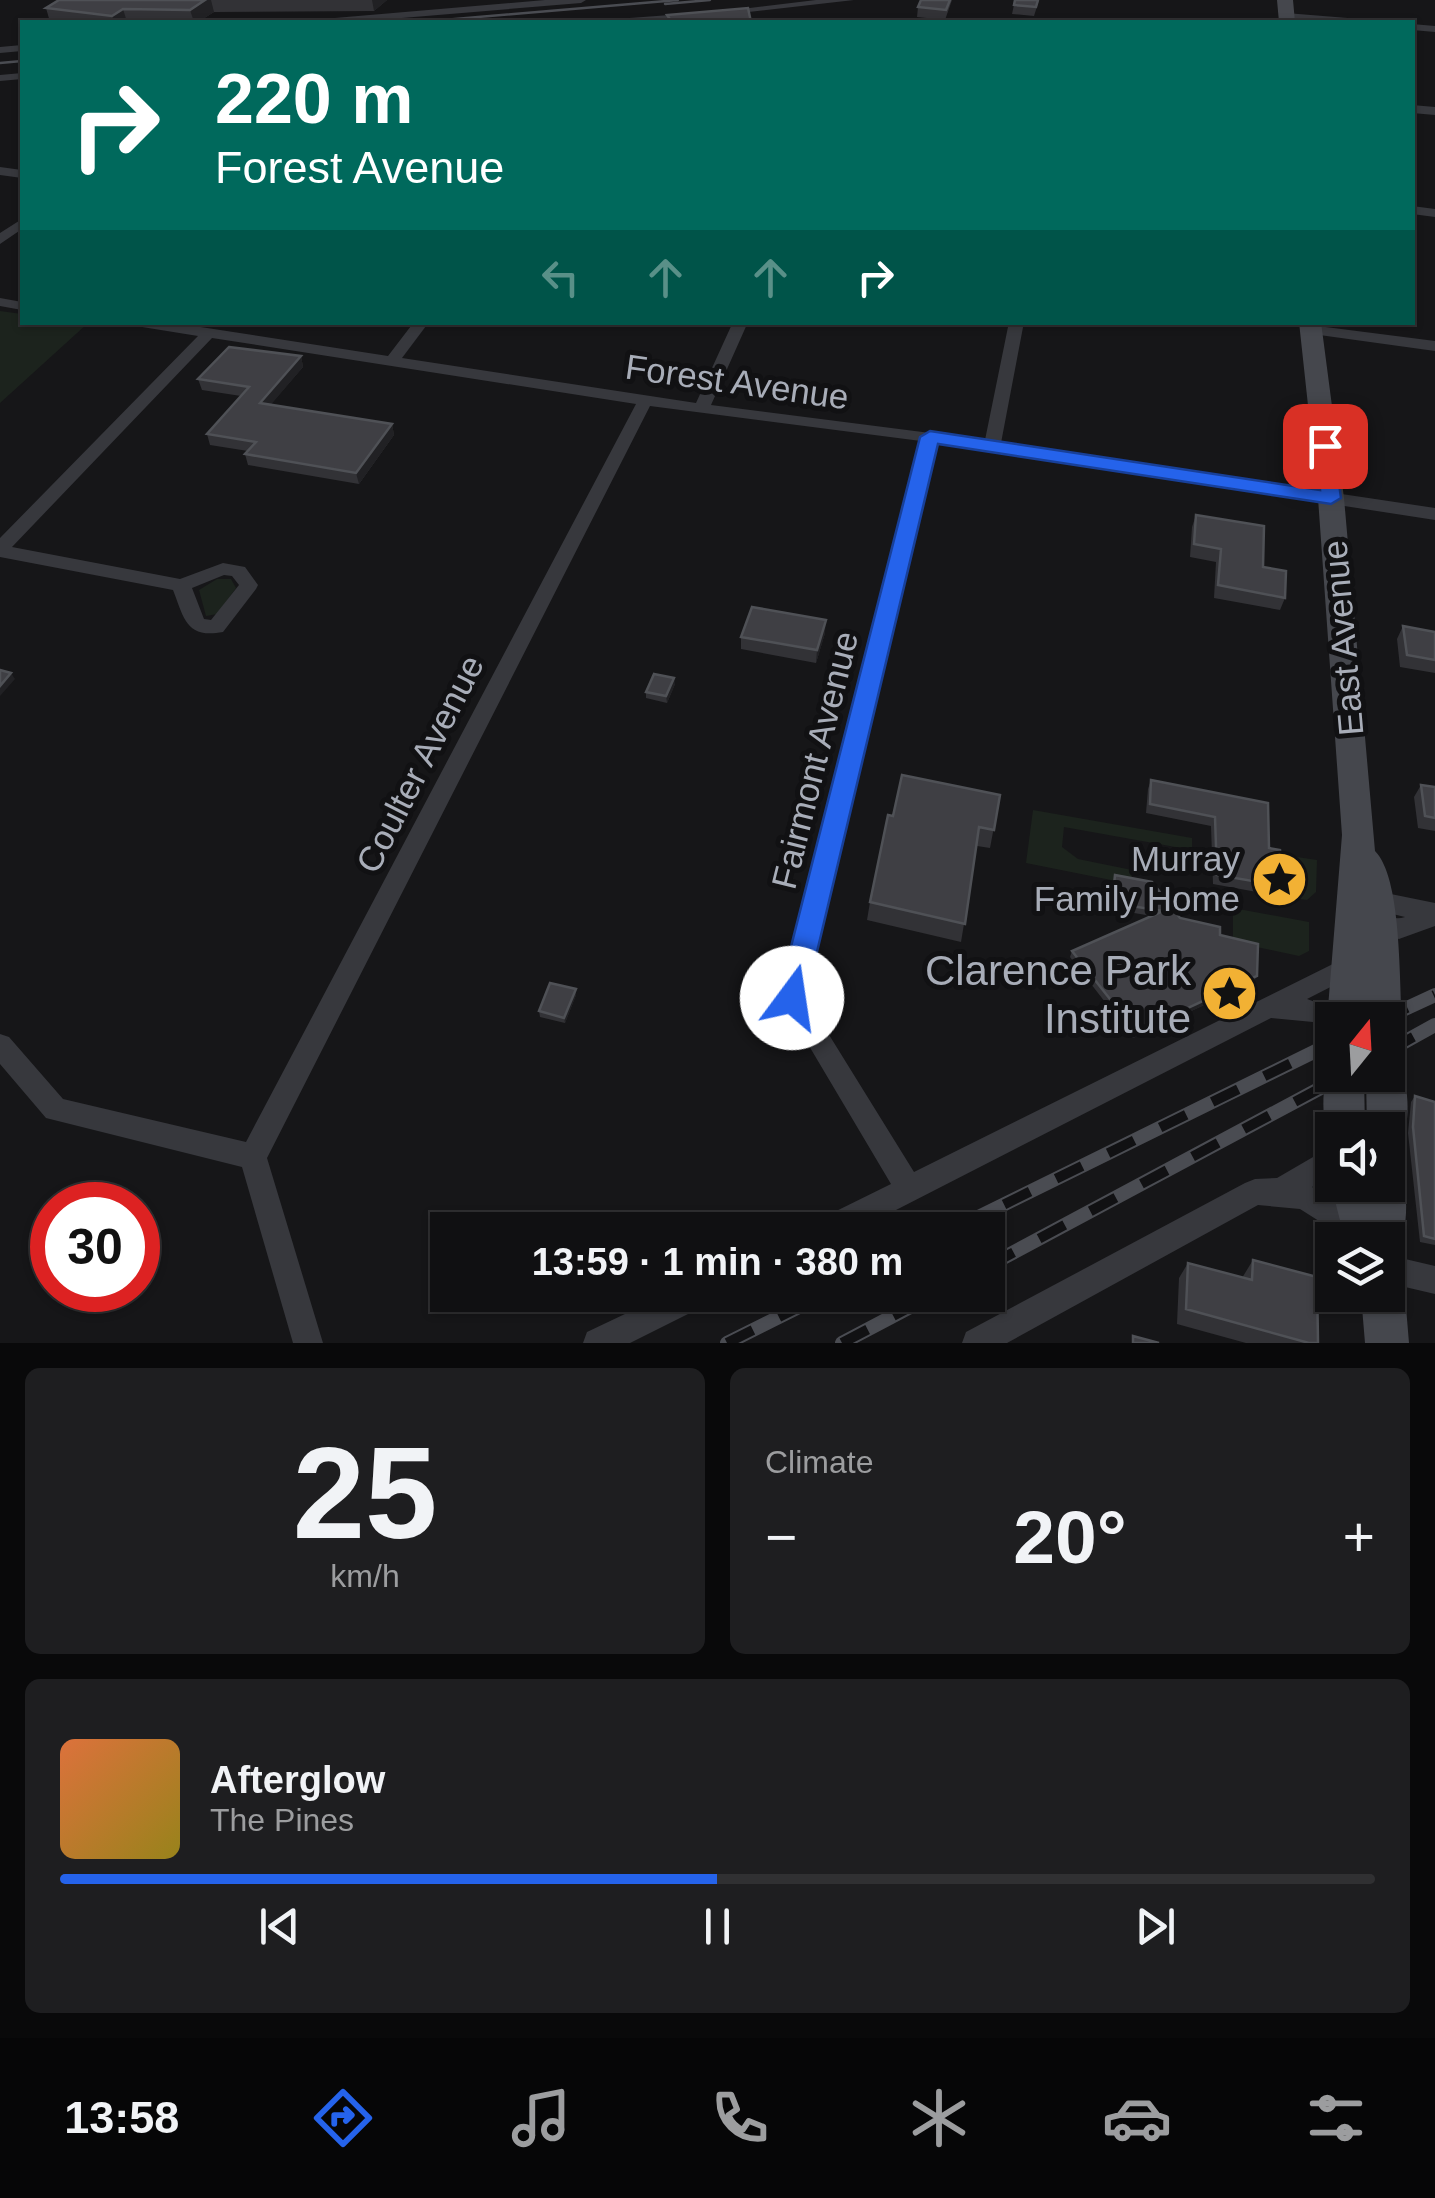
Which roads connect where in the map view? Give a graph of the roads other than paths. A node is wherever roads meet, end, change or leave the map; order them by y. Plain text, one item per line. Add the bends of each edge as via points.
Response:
1 (582, 0) edge
2 (849, 0) edge
3 (510, 3) edge
4 (820, 3) junction
5 (1286, 13) edge
6 (344, 20) edge
7 (658, 20) edge
8 (809, 20) edge
9 (1344, 20) edge
10 (20, 225) edge
11 (0, 240) edge
12 (150, 325) edge
13 (420, 325) edge
14 (741, 325) edge
15 (1016, 325) edge
16 (1310, 326) edge
17 (209, 334) junction
18 (1435, 346) edge
19 (390, 362) junction
20 (645, 401) junction
21 (701, 409) junction
22 (930, 437) junction
23 (992, 446) junction
24 (1331, 498) junction
25 (1435, 514) edge
26 (0, 550) edge
27 (181, 585) dead end
28 (1359, 835) junction
29 (1378, 912) junction
30 (1435, 914) edge
31 (1351, 965) junction
32 (1348, 1002) edge
33 (1382, 1002) edge
34 (1270, 1007) junction
35 (1315, 1010) edge
36 (0, 1045) edge
37 (252, 1156) junction
38 (1315, 1170) edge
39 (1284, 1189) junction
40 (910, 1190) junction
41 (865, 1212) edge
42 (1348, 1222) edge
43 (1405, 1273) edge
44 (1435, 1280) edge
45 (661, 1312) edge
46 (1384, 1312) edge
47 (308, 1343) edge
48 (598, 1343) edge
49 (977, 1343) edge
50 (1387, 1343) edge

1 - 3 street
2 - 4 street
3 - 6 street
4 - 7 street
4 - 8 street
5 - 9 street
10 - 11 street
12 - 17 street, Forest Avenue
13 - 19 street
14 - 21 street
15 - 23 street
16 - 18 street
16 - 24 street, East Avenue
17 - 19 street, Forest Avenue
17 - 26 street
19 - 20 street, Forest Avenue
20 - 21 street, Forest Avenue
20 - 37 street, Coulter Avenue
21 - 22 street, Forest Avenue
22 - 23 street, Forest Avenue
22 - 40 street, Fairmont Avenue via 792,998
23 - 24 street, Forest Avenue
24 - 25 street, Forest Avenue
24 - 28 street, East Avenue
26 - 27 street
28 - 29 street, East Avenue
28 - 31 street, East Avenue
29 - 30 street via 1399,929
29 - 33 street, East Avenue
31 - 32 street, East Avenue
31 - 34 street
34 - 35 street
34 - 40 street
36 - 37 street via 55,1109
37 - 47 street
38 - 39 street
39 - 42 street
39 - 49 street via 1255,1192
40 - 41 street
43 - 44 street
45 - 48 street
46 - 50 street

